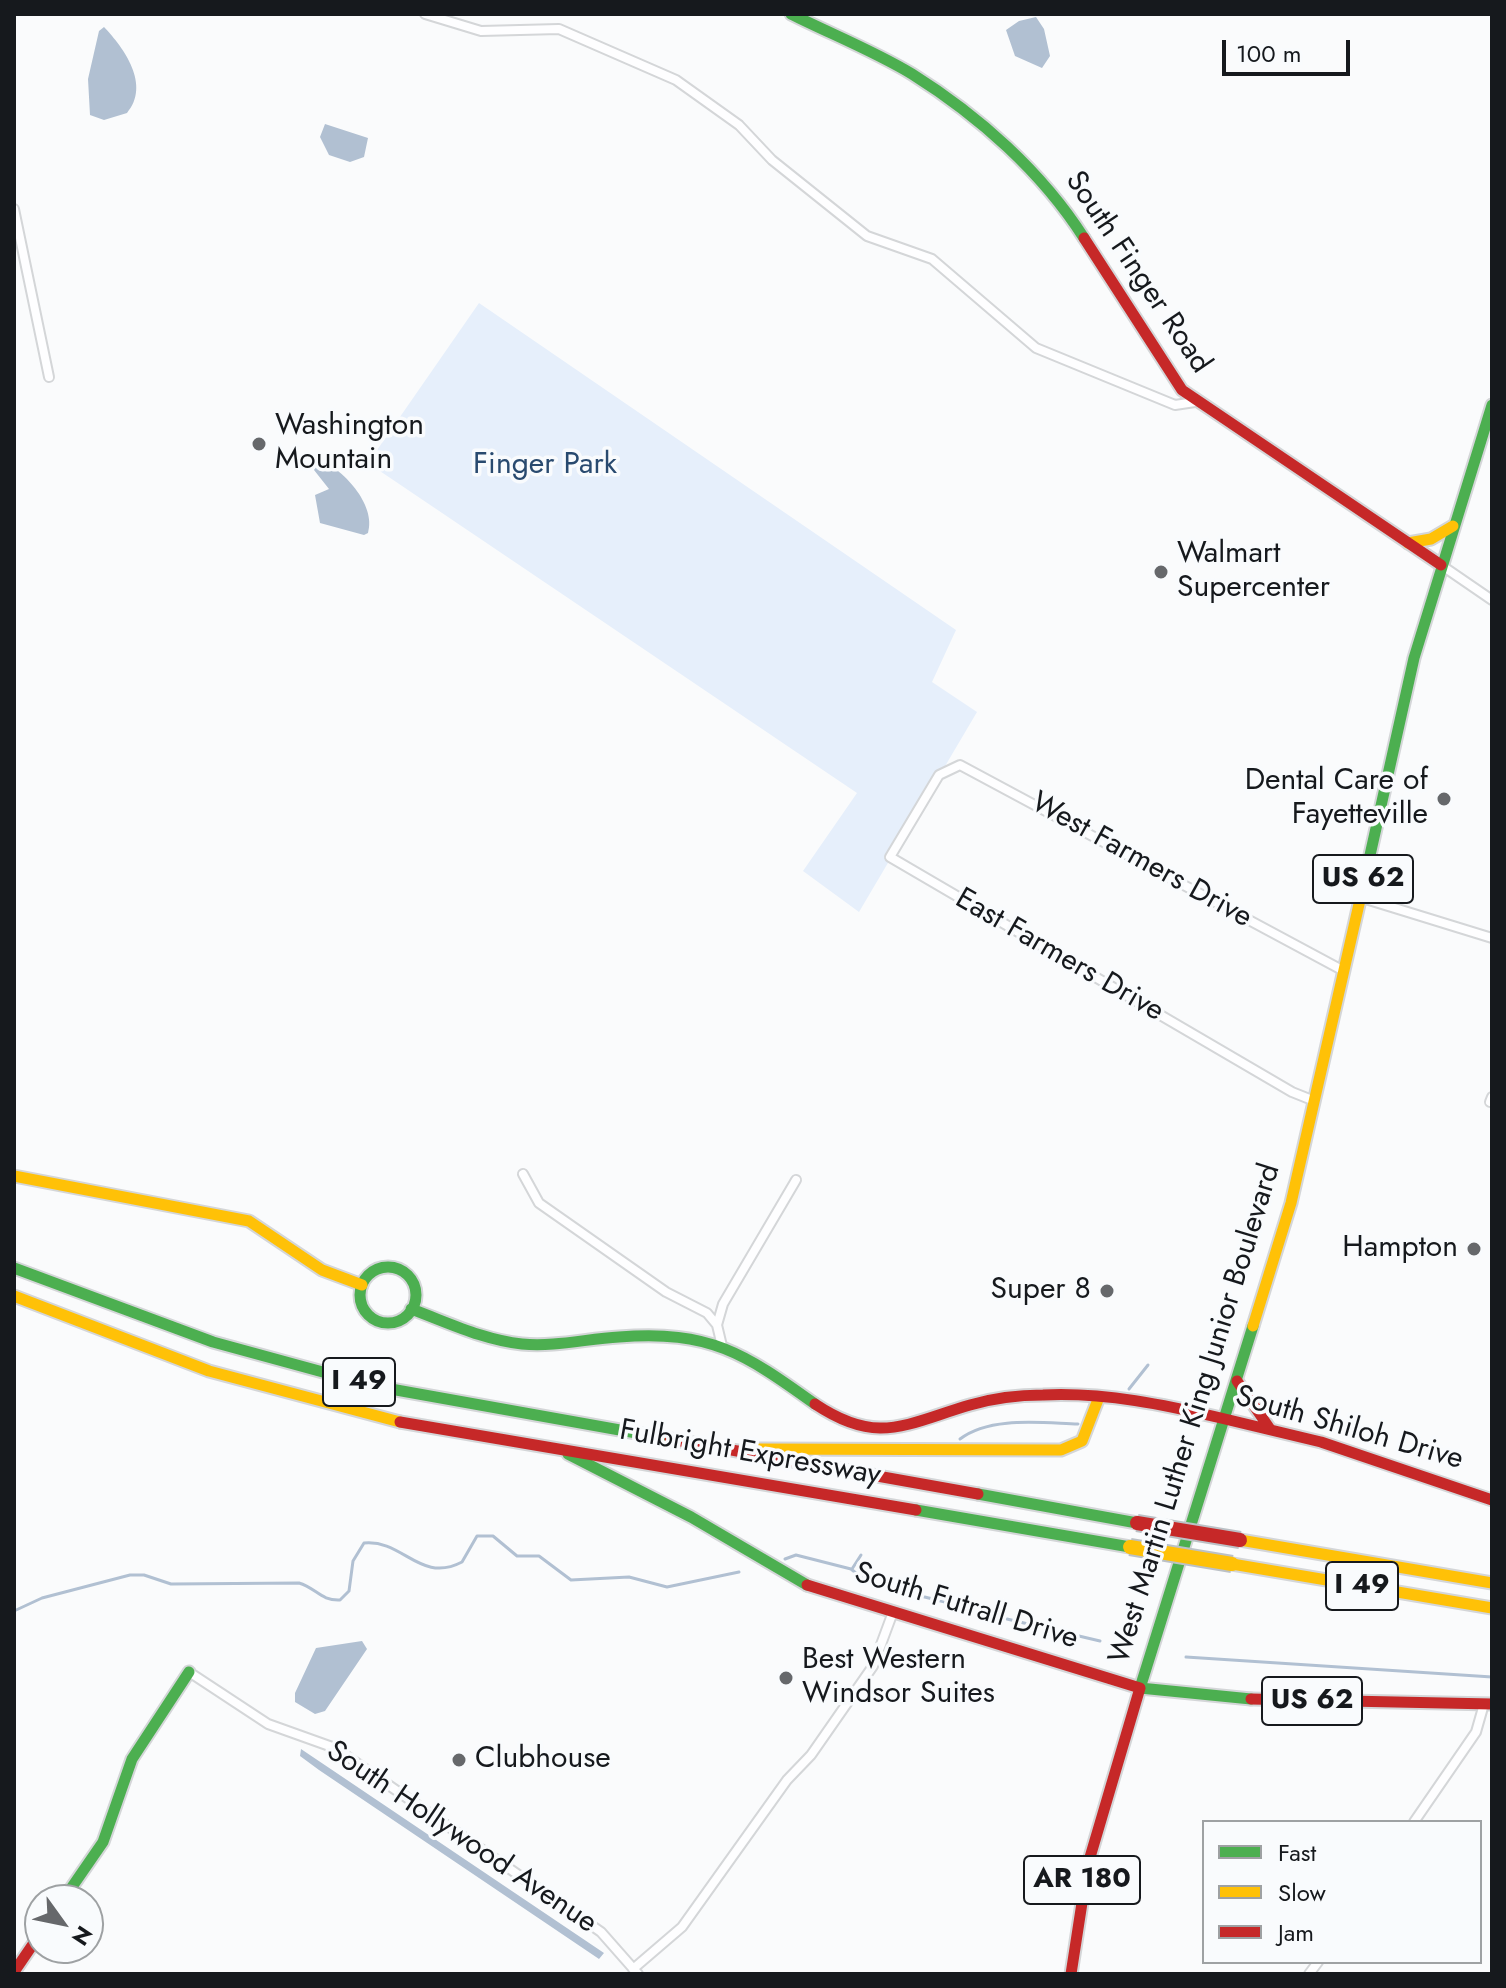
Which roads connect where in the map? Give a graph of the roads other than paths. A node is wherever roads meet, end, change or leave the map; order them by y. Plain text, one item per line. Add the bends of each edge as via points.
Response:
1 (425, 14) edge
2 (791, 14) edge
3 (14, 209) edge
4 (49, 377) dead end
5 (1195, 402) junction
6 (1492, 405) edge
7 (1453, 526) junction
8 (1408, 543) junction
9 (1441, 565) junction
10 (1492, 600) edge
11 (939, 775) joint
12 (1358, 897) junction
13 (1492, 938) edge
14 (1342, 970) junction
15 (1312, 1100) junction
16 (523, 1174) dead end
17 (14, 1176) edge
18 (796, 1180) dead end
19 (14, 1268) edge
20 (362, 1285) junction
21 (14, 1296) edge
22 (411, 1309) junction
23 (717, 1325) junction
24 (722, 1346) junction
25 (1237, 1381) junction
26 (1099, 1397) junction
27 (1225, 1419) junction
28 (1270, 1429) junction
29 (553, 1447) junction
30 (716, 1449) junction
31 (1492, 1500) edge
32 (1492, 1583) edge
33 (1492, 1608) edge
34 (893, 1612) junction
35 (189, 1672) joint
36 (1140, 1688) junction
37 (1488, 1704) edge
38 (1415, 1820) edge
39 (74, 1884) edge
40 (635, 1971) edge
41 (1071, 1974) edge

1 - 5 street via 481,31 559,29 676,80 728,116 772,160 867,236 932,259 1036,348 1175,405
2 - 5 main road, South Finger Road via 912,74 1026,161 1070,216 1169,375
3 - 4 street
5 - 8 main road, South Finger Road
6 - 7 main road, West Martin Luther King Junior Boulevard / US 62
7 - 8 main road via 1431,539
7 - 9 main road, West Martin Luther King Junior Boulevard / US 62
8 - 9 main road, South Finger Road
9 - 10 street
9 - 12 main road, West Martin Luther King Junior Boulevard / US 62
11 - 14 street, West Farmers Drive via 960,765 970,768
11 - 15 street, East Farmers Drive via 890,857
12 - 13 street
12 - 14 main road, West Martin Luther King Junior Boulevard / US 62
14 - 15 main road, West Martin Luther King Junior Boulevard / US 62
15 - 25 main road, West Martin Luther King Junior Boulevard / US 62 via 1291,1203
16 - 23 street via 539,1203 666,1292 707,1313
17 - 20 main road via 249,1221 322,1270
18 - 23 street via 723,1304
19 - 30 main road, Fulbright Expressway / I 49 via 213,1342 374,1386
20 - 22 main road via 364,1310 378,1321 395,1322
20 - 22 main road via 375,1271 402,1271 414,1285
21 - 29 main road, Fulbright Expressway / I 49 via 239,1380 381,1419
22 - 24 main road, South Shiloh Drive via 497,1339 531,1345 632,1337
23 - 24 street
24 - 26 main road, South Shiloh Drive via 768,1368 847,1422 876,1430 1010,1397
25 - 27 main road, West Martin Luther King Junior Boulevard / US 62
25 - 28 main road
26 - 27 main road, South Shiloh Drive
26 - 30 main road via 1082,1441 1061,1450
27 - 28 main road, South Shiloh Drive
27 - 36 main road, West Martin Luther King Junior Boulevard / US 62
28 - 31 main road, South Shiloh Drive
29 - 33 main road, Fulbright Expressway / I 49, bridge
29 - 34 main road, South Futrall Drive via 691,1517 807,1585
30 - 32 main road, Fulbright Expressway / I 49, bridge
34 - 36 main road, South Futrall Drive
34 - 40 street via 873,1666 811,1755 787,1780 682,1927
35 - 39 main road via 132,1759 103,1842
35 - 40 street, South Hollywood Avenue via 268,1724 335,1748 601,1932
36 - 37 main road, South Futrall Drive / US 62 via 1263,1700
36 - 41 main road, West Martin Luther King Junior Boulevard / AR 180 via 1084,1873
37 - 38 street via 1476,1732

